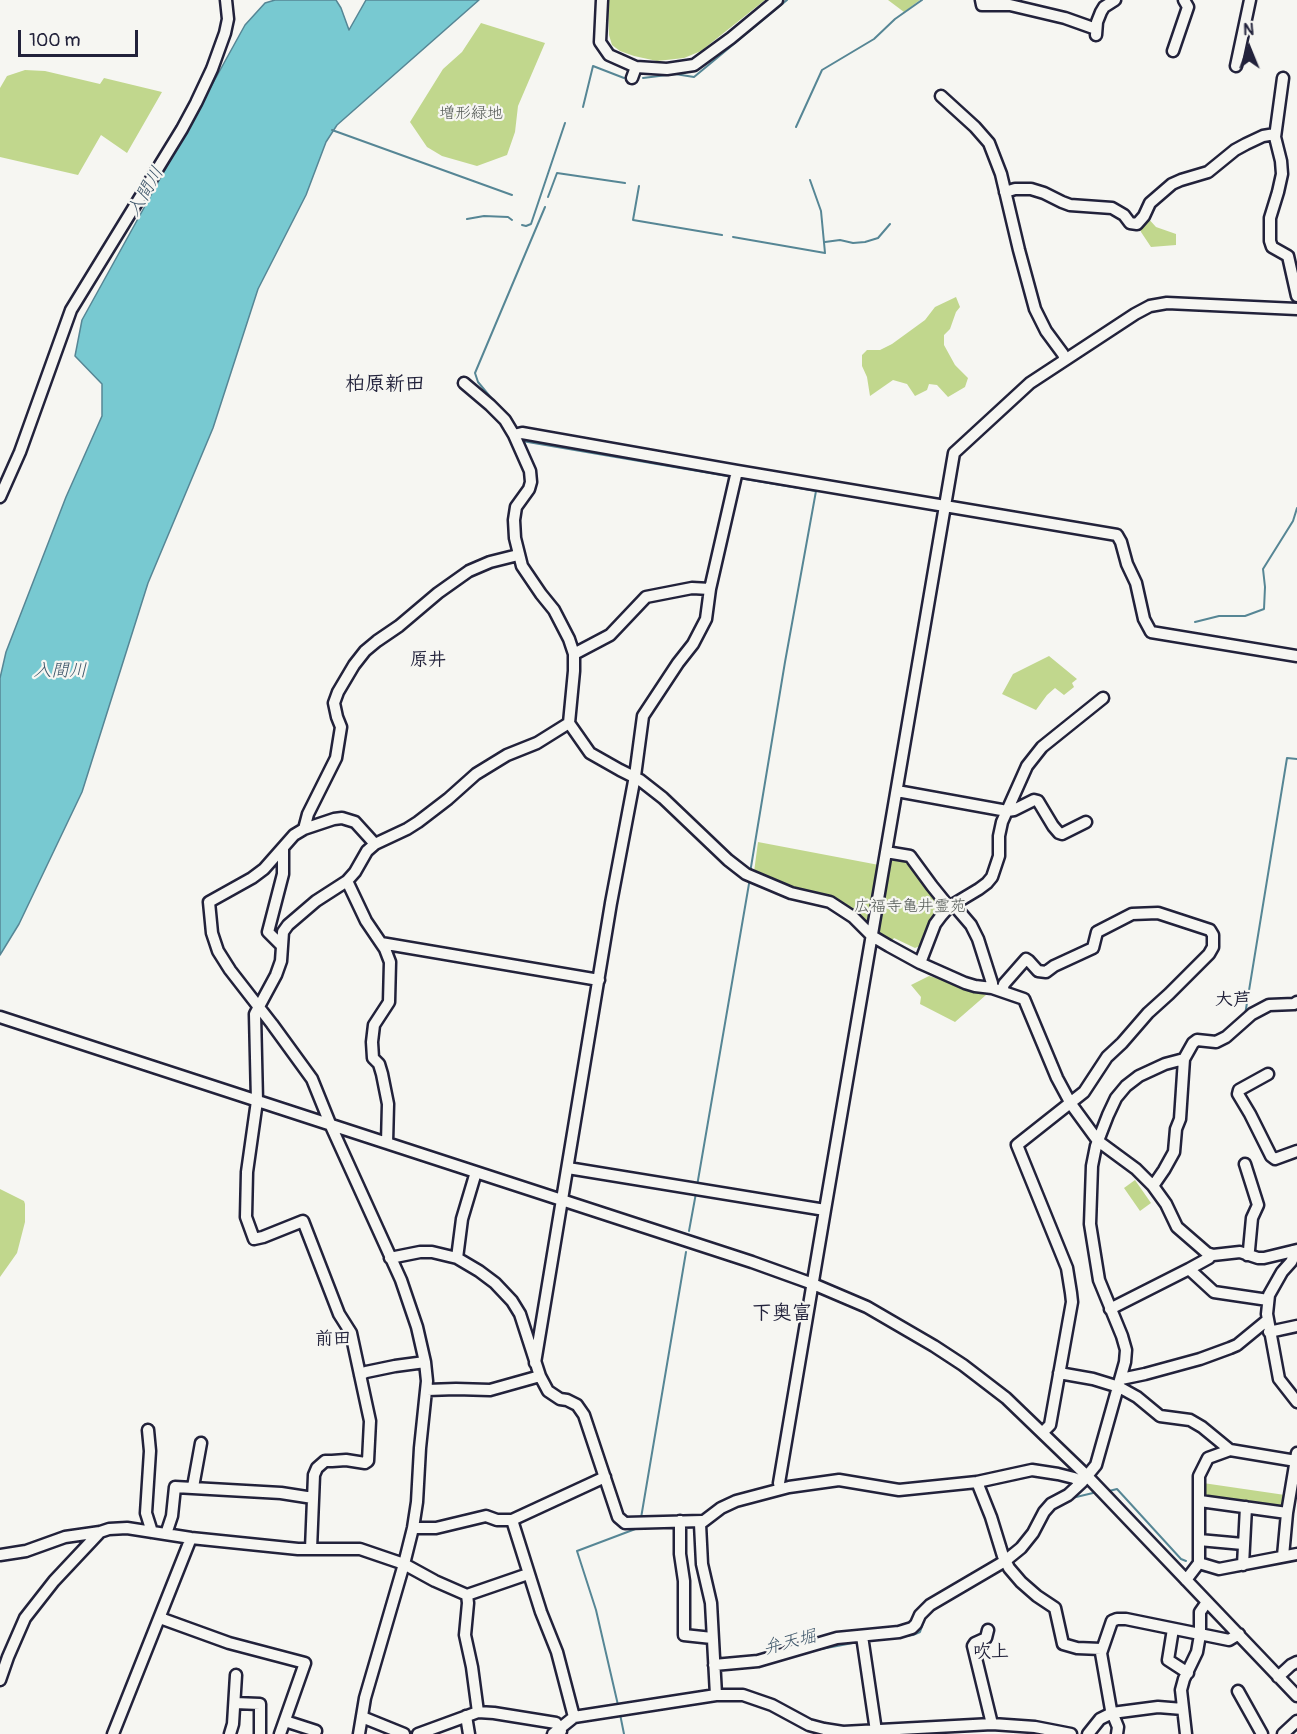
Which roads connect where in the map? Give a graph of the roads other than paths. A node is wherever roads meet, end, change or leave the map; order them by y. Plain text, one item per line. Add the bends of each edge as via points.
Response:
1 (226, 0) edge
2 (602, 0) edge
3 (777, 0) edge
4 (981, 0) edge
5 (1115, 0) edge
6 (1184, 0) edge
7 (1250, 0) edge
8 (1173, 51) dead end
9 (1236, 66) dead end
10 (636, 67) junction
11 (632, 78) dead end
12 (1283, 78) dead end
13 (941, 96) dead end
14 (1275, 134) junction
15 (1005, 192) junction
16 (1297, 296) edge
17 (1297, 309) edge
18 (1065, 360) junction
19 (464, 383) dead end
20 (514, 435) junction
21 (736, 475) junction
22 (0, 497) edge
23 (945, 505) junction
24 (518, 555) junction
25 (710, 590) junction
26 (573, 654) junction
27 (1297, 656) edge
28 (1103, 698) dead end
29 (570, 723) junction
30 (635, 776) junction
31 (897, 792) junction
32 (1006, 810) junction
33 (1086, 822) dead end
34 (304, 829) junction
35 (375, 844) junction
36 (283, 849) junction
37 (886, 852) junction
38 (347, 881) junction
39 (951, 905) junction
40 (872, 936) junction
41 (381, 943) junction
42 (282, 946) junction
43 (920, 963) junction
44 (599, 980) junction
45 (997, 990) junction
46 (1297, 1002) edge
47 (258, 1007) junction
48 (0, 1017) edge
49 (1184, 1059) junction
50 (1268, 1074) dead end
51 (251, 1099) junction
52 (1071, 1104) junction
53 (331, 1126) junction
54 (1098, 1141) junction
55 (387, 1143) junction
56 (1297, 1151) edge
57 (1245, 1164) dead end
58 (568, 1168) junction
59 (476, 1172) junction
60 (1153, 1186) junction
61 (562, 1201) junction
62 (825, 1210) junction
63 (1295, 1251) edge
64 (1211, 1255) junction
65 (1247, 1255) junction
66 (390, 1258) junction
67 (457, 1258) junction
68 (1189, 1269) junction
69 (813, 1284) junction
70 (1268, 1300) junction
71 (1110, 1309) junction
72 (1297, 1326) edge
73 (1268, 1327) junction
74 (425, 1362) junction
75 (535, 1363) junction
76 (1059, 1372) junction
77 (360, 1375) junction
78 (540, 1376) junction
79 (1120, 1383) junction
80 (427, 1390) junction
81 (1297, 1402) edge
82 (148, 1430) dead end
83 (1043, 1432) junction
84 (201, 1443) dead end
85 (1230, 1450) junction
86 (1296, 1457) edge
87 (605, 1477) junction
88 (1085, 1479) junction
89 (977, 1482) junction
90 (194, 1486) junction
91 (780, 1489) junction
92 (313, 1498) junction
93 (1200, 1501) junction
94 (1246, 1507) junction
95 (1287, 1513) junction
96 (512, 1520) junction
97 (680, 1521) junction
98 (702, 1521) junction
99 (413, 1528) junction
100 (100, 1532) junction
101 (152, 1532) junction
102 (166, 1534) junction
103 (191, 1538) junction
104 (1199, 1540) junction
105 (1243, 1544) junction
106 (310, 1549) junction
107 (1297, 1554) edge
108 (0, 1555) edge
109 (1282, 1556) junction
110 (1005, 1561) junction
111 (1199, 1563) junction
112 (404, 1564) junction
113 (1243, 1565) junction
114 (528, 1574) junction
115 (1186, 1580) junction
116 (467, 1595) junction
117 (1208, 1602) junction
118 (160, 1618) junction
119 (1173, 1629) junction
120 (988, 1630) dead end
121 (1200, 1635) junction
122 (1239, 1635) junction
123 (862, 1636) junction
124 (712, 1638) junction
125 (1101, 1649) junction
126 (1297, 1662) edge
127 (714, 1665) junction
128 (1188, 1673) junction
129 (236, 1675) dead end
130 (1278, 1677) junction
131 (0, 1680) edge
132 (1238, 1691) dead end
133 (716, 1695) junction
134 (1297, 1696) edge
135 (235, 1703) junction
136 (1183, 1709) junction
137 (478, 1712) junction
138 (1112, 1713) junction
139 (466, 1716) junction
140 (362, 1717) junction
141 (574, 1717) junction
142 (285, 1721) junction
143 (1297, 1721) edge
144 (992, 1725) junction
145 (450, 1729) edge
146 (809, 1729) edge
147 (316, 1731) dead end
148 (876, 1731) junction
149 (558, 1732) edge
150 (113, 1734) edge
151 (230, 1734) edge
152 (260, 1734) edge
153 (280, 1734) edge
154 (359, 1734) edge
155 (404, 1734) edge
156 (418, 1734) edge
157 (470, 1734) edge
158 (1071, 1734) edge
159 (1088, 1734) edge
160 (1118, 1734) edge
161 (1186, 1734) edge
162 (1262, 1734) edge
163 (1283, 1734) edge

1 - 22 street via 225,33 204,86 182,129 71,310
2 - 10 street via 600,42 609,55
3 - 10 street via 694,65 667,69
4 - 5 street via 981,5 1010,5 1065,18 1096,32 1104,7
6 - 8 street via 1188,7
7 - 9 street
10 - 11 street
12 - 14 street
13 - 15 street via 989,143
14 - 15 street via 1235,150 1208,172 1172,184 1150,203 1137,224 1112,208 1070,205 1031,189
14 - 16 street via 1282,174 1270,218 1270,243 1288,256
15 - 18 street via 1035,309
17 - 18 street via 1159,304 1135,314
18 - 23 street via 1030,383 954,453
19 - 20 street via 505,420
20 - 21 street via 522,433
20 - 24 street via 531,482 516,507
21 - 23 street
21 - 25 street
23 - 27 street via 1117,535 1151,632
23 - 31 street
24 - 26 street via 558,618
24 - 34 street via 469,571 365,651 334,703 341,727 336,758
25 - 26 street via 692,588 646,597 610,635
25 - 30 street via 702,629 643,716
26 - 29 street
28 - 32 street via 1034,755
29 - 30 street via 590,753
29 - 35 street via 476,774 418,822
30 - 40 street via 749,875 791,893 830,902
30 - 44 street
31 - 32 street
31 - 37 street
32 - 33 street via 1038,801 1062,834
32 - 39 street via 992,877
34 - 35 street via 342,818 360,826
34 - 36 street
35 - 38 street
36 - 42 street via 283,874 268,932
36 - 47 street via 252,878 209,902 218,951
37 - 39 street via 910,856
37 - 40 street
38 - 41 street
38 - 42 street via 288,925
39 - 43 street via 935,924
39 - 45 street via 971,925
40 - 43 street
40 - 62 street
41 - 44 street
41 - 55 street via 390,962 389,1002 374,1026 372,1042 373,1058 379,1064 388,1104
42 - 47 street via 276,975
43 - 45 street via 965,983
44 - 58 street
45 - 52 street via 1024,999
45 - 52 street via 1026,959 1038,971 1046,972 1094,948 1097,932 1132,914 1158,913 1210,930 1214,946 1209,954 1136,1025 1107,1057 1089,1087
46 - 49 street via 1269,1005 1216,1042 1193,1042
47 - 51 street
47 - 53 street via 312,1079
48 - 51 street
49 - 54 street via 1139,1076 1126,1086 1116,1098
49 - 60 street via 1174,1152
50 - 56 street via 1238,1094 1271,1156 1275,1159
51 - 53 street
51 - 77 street via 246,1217 254,1239 303,1221 335,1305 351,1333
52 - 54 street
52 - 76 street via 1017,1145 1067,1268 1072,1302
53 - 55 street
53 - 66 street
54 - 60 street
54 - 71 street via 1092,1166 1090,1224 1099,1280
55 - 59 street
57 - 65 street via 1258,1204
58 - 61 street
58 - 62 street
59 - 61 street
59 - 67 street via 462,1219
60 - 64 street via 1177,1227
61 - 69 street
61 - 75 street
62 - 69 street
63 - 65 street via 1264,1258
63 - 70 street
64 - 65 street
64 - 68 street
66 - 67 street via 420,1252
66 - 74 street via 409,1301
67 - 75 street via 495,1283 512,1301
68 - 70 street via 1214,1292
68 - 71 street
69 - 83 street via 867,1307 934,1346 1006,1398
69 - 91 street
70 - 73 street
71 - 79 street via 1126,1350
72 - 73 street
73 - 79 street via 1264,1322 1230,1348
73 - 81 street via 1279,1379
74 - 77 street
74 - 80 street
75 - 78 street
76 - 79 street
76 - 83 street via 1050,1425
77 - 92 street via 370,1421 368,1461 320,1464 314,1475
78 - 80 street via 490,1390
78 - 87 street via 548,1391 577,1405 584,1415
79 - 85 street via 1160,1416 1190,1420
79 - 88 street via 1096,1466
80 - 99 street
82 - 101 street via 146,1513
83 - 88 street
84 - 90 street
85 - 86 street
85 - 93 street via 1208,1458 1202,1466
86 - 95 street
87 - 96 street
87 - 97 street via 618,1517 625,1522
88 - 89 street via 1032,1470
88 - 110 street via 1051,1504 1021,1548
88 - 115 street
89 - 91 street via 899,1490 839,1480
89 - 110 street
90 - 92 street
90 - 102 street via 175,1487
91 - 98 street via 736,1501
92 - 106 street
93 - 94 street
93 - 104 street
94 - 95 street
94 - 105 street
95 - 109 street
96 - 99 street via 486,1516 436,1528
96 - 114 street
97 - 98 street
97 - 124 street via 684,1635
98 - 124 street via 702,1564 711,1603
99 - 112 street
100 - 101 street via 127,1528
100 - 108 street
100 - 131 street via 34,1606
101 - 102 street
102 - 103 street
103 - 106 street
103 - 118 street
104 - 105 street
104 - 111 street
105 - 113 street
106 - 112 street via 360,1548
107 - 109 street
109 - 113 street
110 - 123 street via 930,1605 912,1628
110 - 125 street via 1021,1582 1054,1608 1063,1644
111 - 113 street via 1219,1569
111 - 115 street
112 - 116 street
112 - 140 street
114 - 116 street
114 - 141 street via 557,1652
115 - 117 street
116 - 137 street via 465,1635
117 - 121 street via 1200,1612
117 - 122 street
118 - 142 street via 229,1643 305,1663
118 - 150 street
119 - 121 street
119 - 125 street via 1117,1619 1112,1621
119 - 128 street via 1168,1660
120 - 144 street via 986,1638 973,1646
121 - 122 street via 1229,1640
121 - 128 street
122 - 130 street
123 - 127 street via 837,1638 758,1661
123 - 148 street
124 - 127 street
125 - 138 street
126 - 130 street
127 - 133 street
128 - 136 street via 1181,1690
129 - 135 street
130 - 134 street
132 - 162 street
133 - 141 street
133 - 146 street via 743,1695 772,1705
135 - 151 street
135 - 152 street via 260,1704
136 - 138 street via 1158,1707
136 - 161 street
137 - 139 street
137 - 149 street via 556,1723
138 - 159 street via 1100,1719
138 - 160 street
139 - 145 street
139 - 157 street
140 - 154 street
140 - 155 street
141 - 149 street
142 - 147 street
142 - 153 street
143 - 163 street
144 - 148 street
144 - 158 street
145 - 156 street
146 - 148 street

